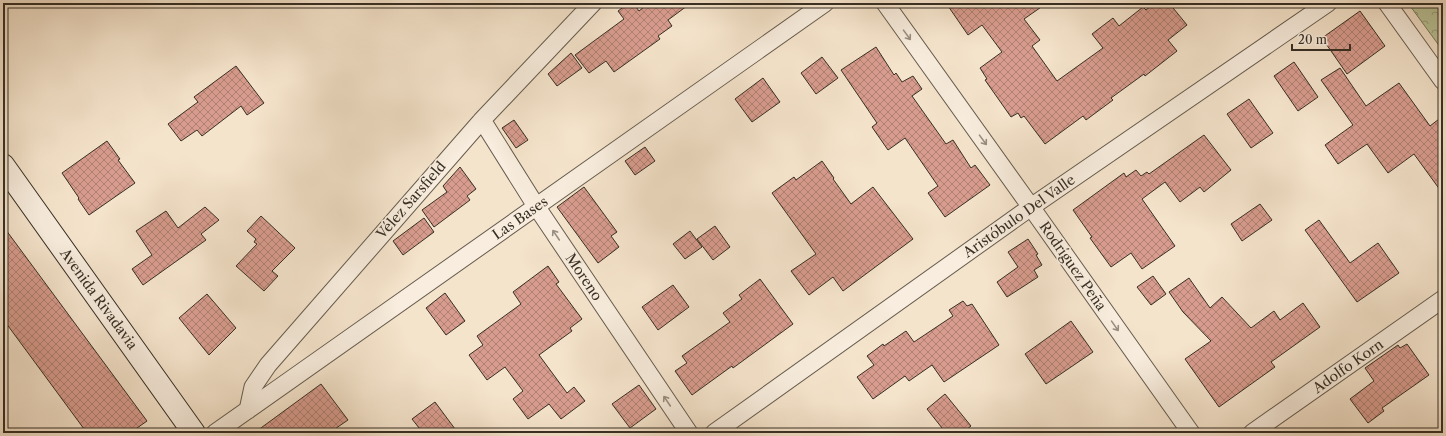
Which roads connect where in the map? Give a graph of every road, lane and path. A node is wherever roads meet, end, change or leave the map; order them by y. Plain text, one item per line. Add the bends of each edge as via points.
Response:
1 (593, 3) edge
2 (825, 3) edge
3 (885, 3) edge
4 (1328, 3) edge
5 (1387, 3) edge
6 (1443, 81) edge
7 (482, 120) junction
8 (3, 166) edge
9 (536, 206) junction
10 (1031, 207) junction
11 (1443, 299) edge
12 (248, 410) junction
13 (194, 433) edge
14 (215, 433) edge
15 (689, 433) edge
16 (714, 433) edge
17 (1191, 433) edge
18 (1252, 433) edge

1 - 7 street, Vélez Sarsfield
2 - 9 street, Las Bases
3 -> 10 street, Rodríguez Peña
4 - 10 street, Aristóbulo Del Valle
5 - 6 street
7 - 9 street, Moreno
7 - 12 street, Vélez Sarsfield via 268,365 253,387
8 - 13 main road, Avenida Rivadavia
9 - 12 street, Las Bases
15 -> 9 street, Moreno
10 - 16 street, Aristóbulo Del Valle
10 -> 17 street, Rodríguez Peña
11 - 18 street, Adolfo Korn
12 - 14 street, Las Bases

